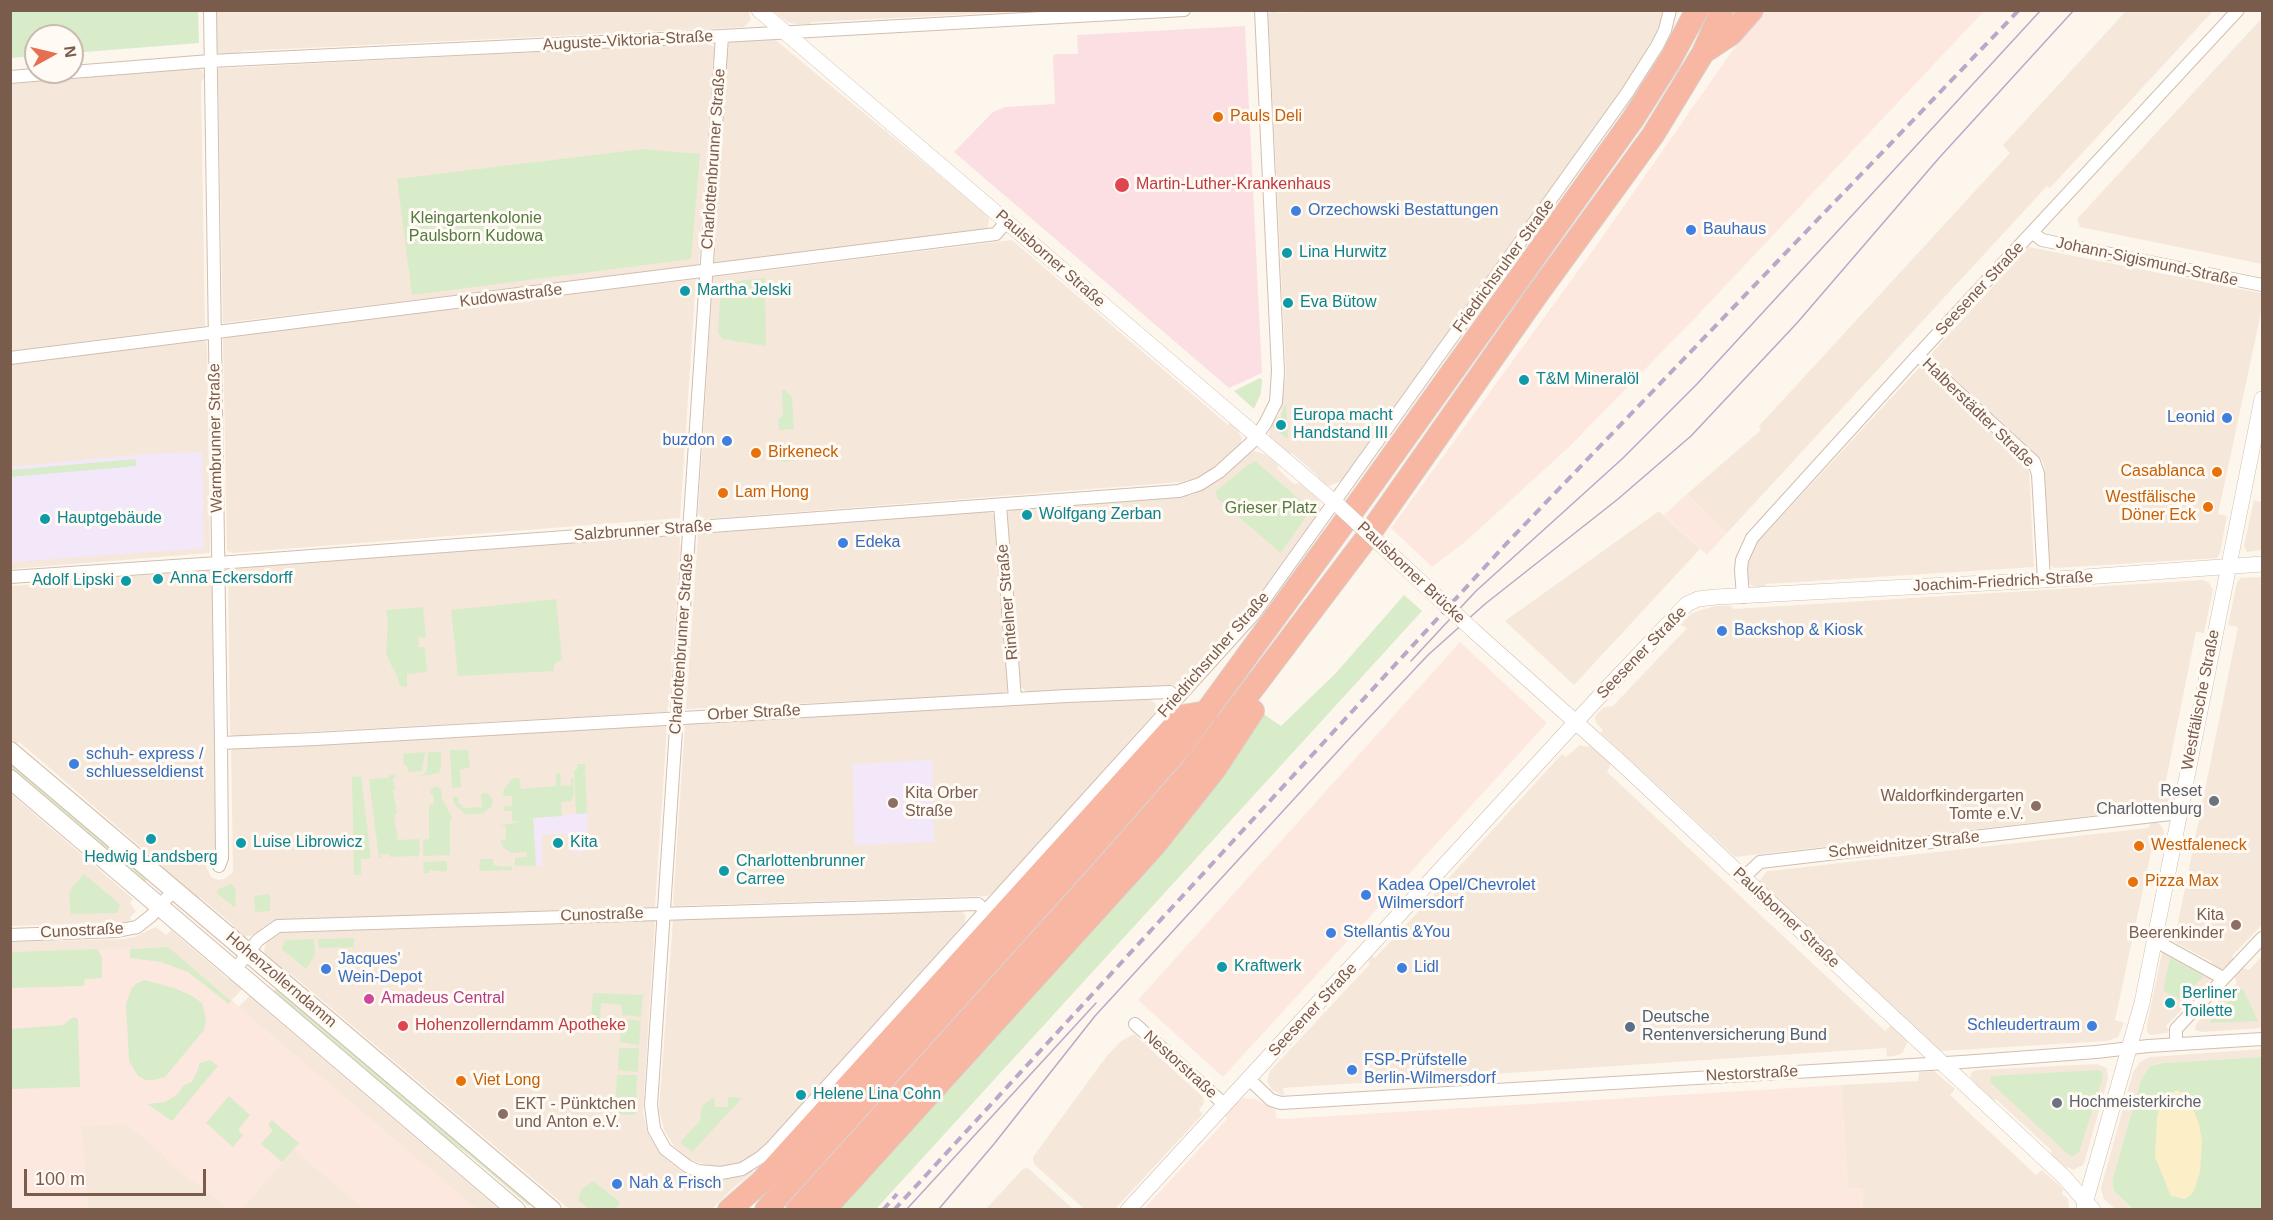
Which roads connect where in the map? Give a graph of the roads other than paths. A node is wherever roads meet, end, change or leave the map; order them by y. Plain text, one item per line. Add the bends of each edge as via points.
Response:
1 (210, 10) edge
2 (759, 10) edge
3 (1184, 10) edge
4 (1261, 10) edge
5 (1670, 10) edge
6 (1697, 10) edge
7 (1722, 10) edge
8 (1752, 10) edge
9 (2238, 10) edge
10 (784, 32) junction
11 (722, 36) junction
12 (1703, 53) junction
13 (210, 61) junction
14 (84, 71) edge
15 (1006, 222) junction
16 (2033, 233) junction
17 (707, 271) junction
18 (2262, 285) edge
19 (214, 333) junction
20 (1918, 355) junction
21 (10, 358) edge
22 (2262, 399) edge
23 (1256, 436) junction
24 (1000, 505) junction
25 (1338, 505) junction
26 (689, 527) junction
27 (218, 563) junction
28 (2262, 564) edge
29 (2228, 566) junction
30 (10, 577) edge
31 (2044, 580) junction
32 (1743, 597) junction
33 (1482, 639) joint
34 (1265, 675) junction
35 (1177, 698) junction
36 (1015, 699) junction
37 (1207, 711) junction
38 (676, 718) junction
39 (1575, 723) junction
40 (221, 742) junction
41 (10, 751) edge
42 (10, 779) edge
43 (2179, 813) junction
44 (219, 866) dead end
45 (1743, 878) junction
46 (174, 890) junction
47 (160, 906) junction
48 (985, 910) junction
49 (664, 913) junction
50 (10, 934) edge
51 (2262, 938) edge
52 (2154, 940) junction
53 (248, 952) junction
54 (235, 970) junction
55 (2223, 978) junction
56 (1135, 1024) dead end
57 (2262, 1039) edge
58 (2176, 1044) junction
59 (2129, 1048) junction
60 (1940, 1063) junction
61 (1249, 1079) junction
62 (1225, 1105) junction
63 (687, 1166) joint
64 (2087, 1206) edge
65 (516, 1209) edge
66 (552, 1209) edge
67 (729, 1209) edge
68 (766, 1209) edge
69 (797, 1209) edge
70 (824, 1209) edge
71 (1128, 1209) edge
72 (2098, 1209) edge

1 - 13 street, Warmbrunner Straße
2 - 10 street, Paulsborner Straße
3 - 10 street, Auguste-Viktoria-Straße
4 - 23 street, Salzbrunner Straße via 1278,371 1276,402
5 - 25 street, Friedrichsruher Straße via 1657,46 1628,93
6 - 37 highway via 1633,119
7 - 12 highway
8 - 12 highway via 1731,34
9 - 16 street, Seesener Straße
10 - 11 street, Auguste-Viktoria-Straße
10 - 15 street, Paulsborner Straße
11 - 13 street, Auguste-Viktoria-Straße
11 - 17 street, Charlottenbrunner Straße
12 - 34 highway via 1653,135
13 - 14 street, Auguste-Viktoria-Straße
13 - 19 street, Warmbrunner Straße
15 - 17 street, Kudowastraße via 996,234
15 - 23 street, Paulsborner Straße
16 - 18 street, Johann-Sigismund-Straße via 2042,240
16 - 20 street, Seesener Straße
17 - 19 street, Kudowastraße
17 - 26 street, Charlottenbrunner Straße
19 - 21 street, Kudowastraße
19 - 27 street, Warmbrunner Straße
20 - 31 street, Halberstädter Straße via 2034,462
20 - 32 street, Seesener Straße via 1752,538 1742,560
22 - 29 street, Westfälische Straße
23 - 24 street, Salzbrunner Straße via 1219,472 1179,491
23 - 25 street, Paulsborner Straße
24 - 26 street, Salzbrunner Straße
24 - 36 street, Rintelner Straße
25 - 33 street, Paulsborner Brücke, bridge
25 - 35 street, Friedrichsruher Straße via 1254,614
26 - 27 street, Salzbrunner Straße
26 - 38 street, Charlottenbrunner Straße
27 - 30 street, Salzbrunner Straße
27 - 40 street, Warmbrunner Straße
28 - 29 street, Joachim-Friedrich-Straße
29 - 31 street, Joachim-Friedrich-Straße
29 - 43 street, Westfälische Straße
31 - 32 street, Joachim-Friedrich-Straße
32 - 39 street, Seesener Straße via 1698,599 1687,604
33 - 39 street, Paulsborner Straße
34 - 69 highway via 1122,849
34 - 70 highway via 1259,702 1184,810
35 - 36 street, Orber Straße via 1170,692
35 - 48 street, Friedrichsruher Straße
36 - 38 street, Orber Straße
37 - 67 highway via 1183,716 761,1182
37 - 68 highway via 1090,850
38 - 40 street, Orber Straße
38 - 49 street, Charlottenbrunner Straße
39 - 45 street, Paulsborner Straße
39 - 61 street, Seesener Straße
40 - 44 street, Warmbrunner Straße
41 - 46 main road, Hohenzollerndamm
42 - 47 main road, Hohenzollerndamm
43 - 45 street, Schweidnitzer Straße via 1760,862
43 - 52 street, Westfälische Straße
45 - 60 street, Paulsborner Straße
46 - 47 street, Cunostraße
46 - 53 main road, Hohenzollerndamm
47 - 50 street, Cunostraße via 144,923 122,930
47 - 54 main road, Hohenzollerndamm
48 - 49 street, Cunostraße via 978,904
48 - 63 street, Friedrichsruher Straße via 761,1157 742,1169 721,1173
49 - 53 street, Cunostraße via 278,926
49 - 63 street, Charlottenbrunner Straße via 651,1105 659,1139
51 - 55 street
52 - 55 street
52 - 59 street, Westfälische Straße
53 - 54 street, Cunostraße
53 - 66 main road, Hohenzollerndamm
54 - 65 main road, Hohenzollerndamm
55 - 58 street via 2176,1029
56 - 62 street, Nestorstraße
57 - 58 street, Nestorstraße
58 - 59 street, Nestorstraße
59 - 60 street, Nestorstraße
59 - 64 street, Westfälische Straße
60 - 61 street, Nestorstraße via 1281,1103 1271,1100
60 - 64 street, Paulsborner Straße via 2064,1177
61 - 62 street, Seesener Straße
62 - 71 street, Seesener Straße
64 - 72 street, Paulsborner Straße

